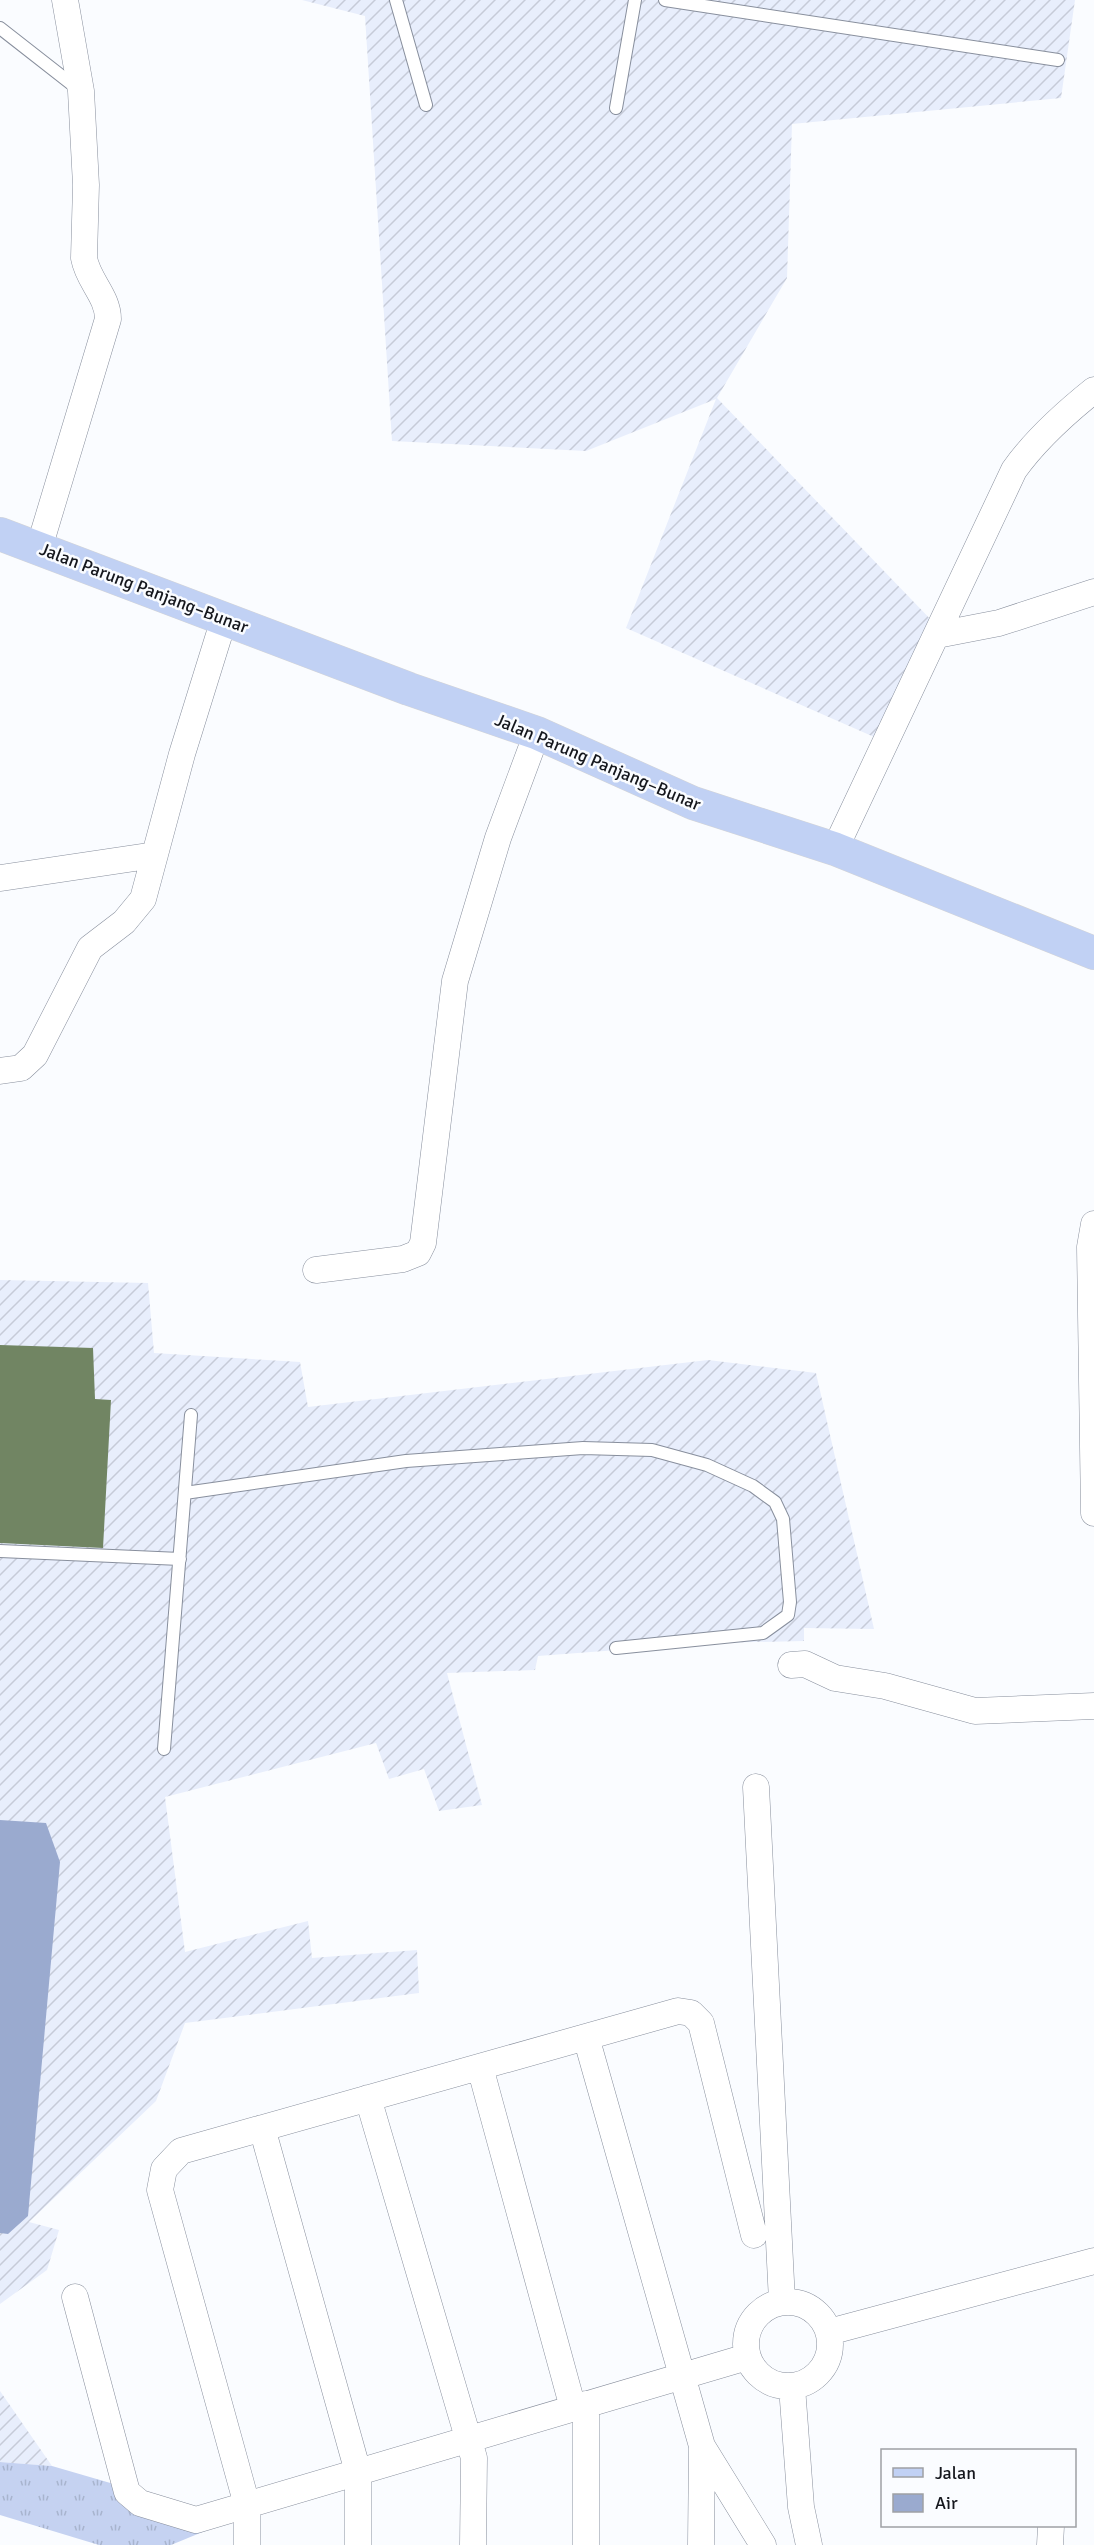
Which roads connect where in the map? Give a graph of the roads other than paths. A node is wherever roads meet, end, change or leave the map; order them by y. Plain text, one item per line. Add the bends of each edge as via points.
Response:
1 (65, 0) edge
2 (396, 0) edge
3 (635, 0) edge
4 (665, 0) edge
5 (0, 28) edge
6 (1058, 60) dead end
7 (81, 92) junction
8 (426, 105) dead end
9 (616, 108) dead end
10 (1094, 390) edge
11 (0, 534) edge
12 (39, 548) junction
13 (1094, 592) edge
14 (224, 619) junction
15 (936, 635) junction
16 (537, 733) junction
17 (835, 849) junction
18 (155, 855) junction
19 (2, 879) dead end
20 (1094, 953) edge
21 (0, 1071) edge
22 (1094, 1224) edge
23 (316, 1270) dead end
24 (191, 1415) dead end
25 (185, 1493) junction
26 (1094, 1513) edge
27 (0, 1551) edge
28 (180, 1559) junction
29 (616, 1648) dead end
30 (791, 1665) dead end
31 (1094, 1706) edge
32 (164, 1749) dead end
33 (756, 1787) dead end
34 (586, 2037) junction
35 (480, 2067) junction
36 (368, 2098) junction
37 (262, 2128) junction
38 (754, 2235) dead end
39 (1094, 2261) edge
40 (75, 2297) dead end
41 (782, 2301) junction
42 (830, 2332) junction
43 (747, 2356) junction
44 (682, 2376) junction
45 (792, 2387) junction
46 (580, 2406) junction
47 (467, 2439) junction
48 (702, 2446) junction
49 (358, 2472) junction
50 (247, 2505) junction
51 (1050, 2527) edge
52 (247, 2545) edge
53 (358, 2545) edge
54 (473, 2545) edge
55 (586, 2545) edge
56 (701, 2545) edge
57 (763, 2545) edge
58 (809, 2545) edge
59 (1050, 2545) edge

1 - 7 street
2 - 8 lane
3 - 9 lane
4 - 6 lane
5 - 7 lane
7 - 12 street via 85,268 108,308 108,319
10 - 15 street via 1036,442 1014,470
11 - 12 main road, Jalan Parung Panjang–Bunar
12 - 14 main road, Jalan Parung Panjang–Bunar
13 - 15 street via 999,623
14 - 16 main road, Jalan Parung Panjang–Bunar
14 - 18 street
15 - 17 street
16 - 17 main road, Jalan Parung Panjang–Bunar via 693,803
16 - 23 street via 498,838 455,981 423,1243 418,1253 403,1259
17 - 20 main road, Jalan Parung Panjang–Bunar
18 - 19 street
18 - 21 street via 143,899 124,922 90,948 35,1055 21,1068
22 - 26 street via 1090,1247
24 - 25 lane
25 - 28 lane
25 - 29 lane via 406,1461 594,1449 651,1450 707,1465 753,1486 775,1502 783,1519 788,1615 763,1633
27 - 28 lane
28 - 32 lane
30 - 31 street via 805,1664 835,1678 885,1686 975,1711
33 - 41 street
34 - 35 street
34 - 38 street via 678,2011 691,2013 701,2023
34 - 44 street
35 - 36 street
35 - 46 street
36 - 37 street
36 - 47 street
37 - 49 street
37 - 50 street via 181,2151 164,2169 160,2190
39 - 42 street
40 - 50 street via 127,2492 140,2503 196,2520
41 - 42 street via 812,2308
41 - 43 street via 768,2306 749,2327
42 - 45 street via 828,2362 807,2383
43 - 44 street
43 - 45 street via 764,2380
44 - 46 street
44 - 48 street
45 - 58 street via 801,2507
46 - 47 street
46 - 55 street
47 - 49 street
47 - 54 street via 474,2458
48 - 56 street
48 - 57 street
49 - 50 street
49 - 53 street
50 - 52 street
51 - 59 street

